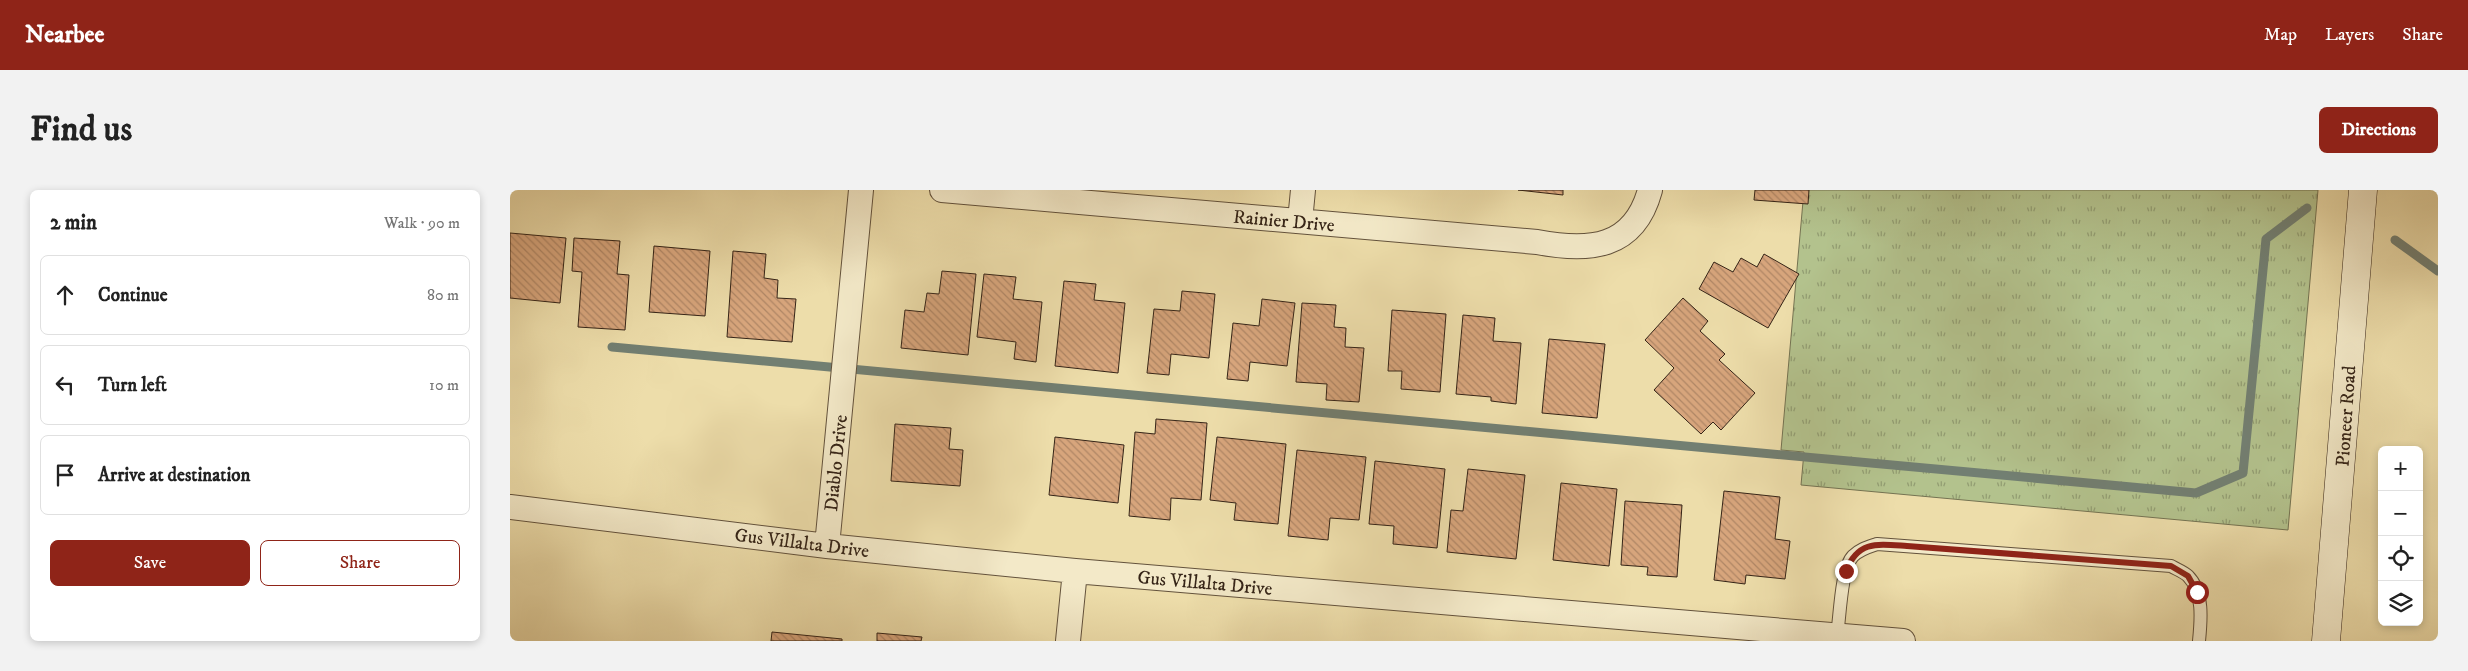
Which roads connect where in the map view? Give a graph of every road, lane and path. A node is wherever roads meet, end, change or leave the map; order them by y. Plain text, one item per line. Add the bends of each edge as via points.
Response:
1 (861, 190) edge
2 (942, 190) edge
3 (1303, 190) edge
4 (1650, 190) edge
5 (2363, 190) edge
6 (1300, 221) junction
7 (510, 507) edge
8 (827, 546) junction
9 (1075, 571) junction
10 (1837, 635) junction
11 (1068, 641) edge
12 (1903, 641) edge
13 (2199, 641) edge
14 (2326, 641) edge

1 - 8 street, Diablo Drive
2 - 6 street, Rainier Drive
3 - 6 street
4 - 6 street, Rainier Drive via 1645,207 1623,235 1595,246 1567,248 1537,242
5 - 14 street, Pioneer Road
7 - 8 street, Gus Villalta Drive
8 - 9 street, Gus Villalta Drive
9 - 10 street, Gus Villalta Drive
9 - 11 street
10 - 12 street, Gus Villalta Drive
10 - 13 lane via 1846,571 1852,557 1862,549 1878,544 2171,566 2188,576 2197,592 2202,618

